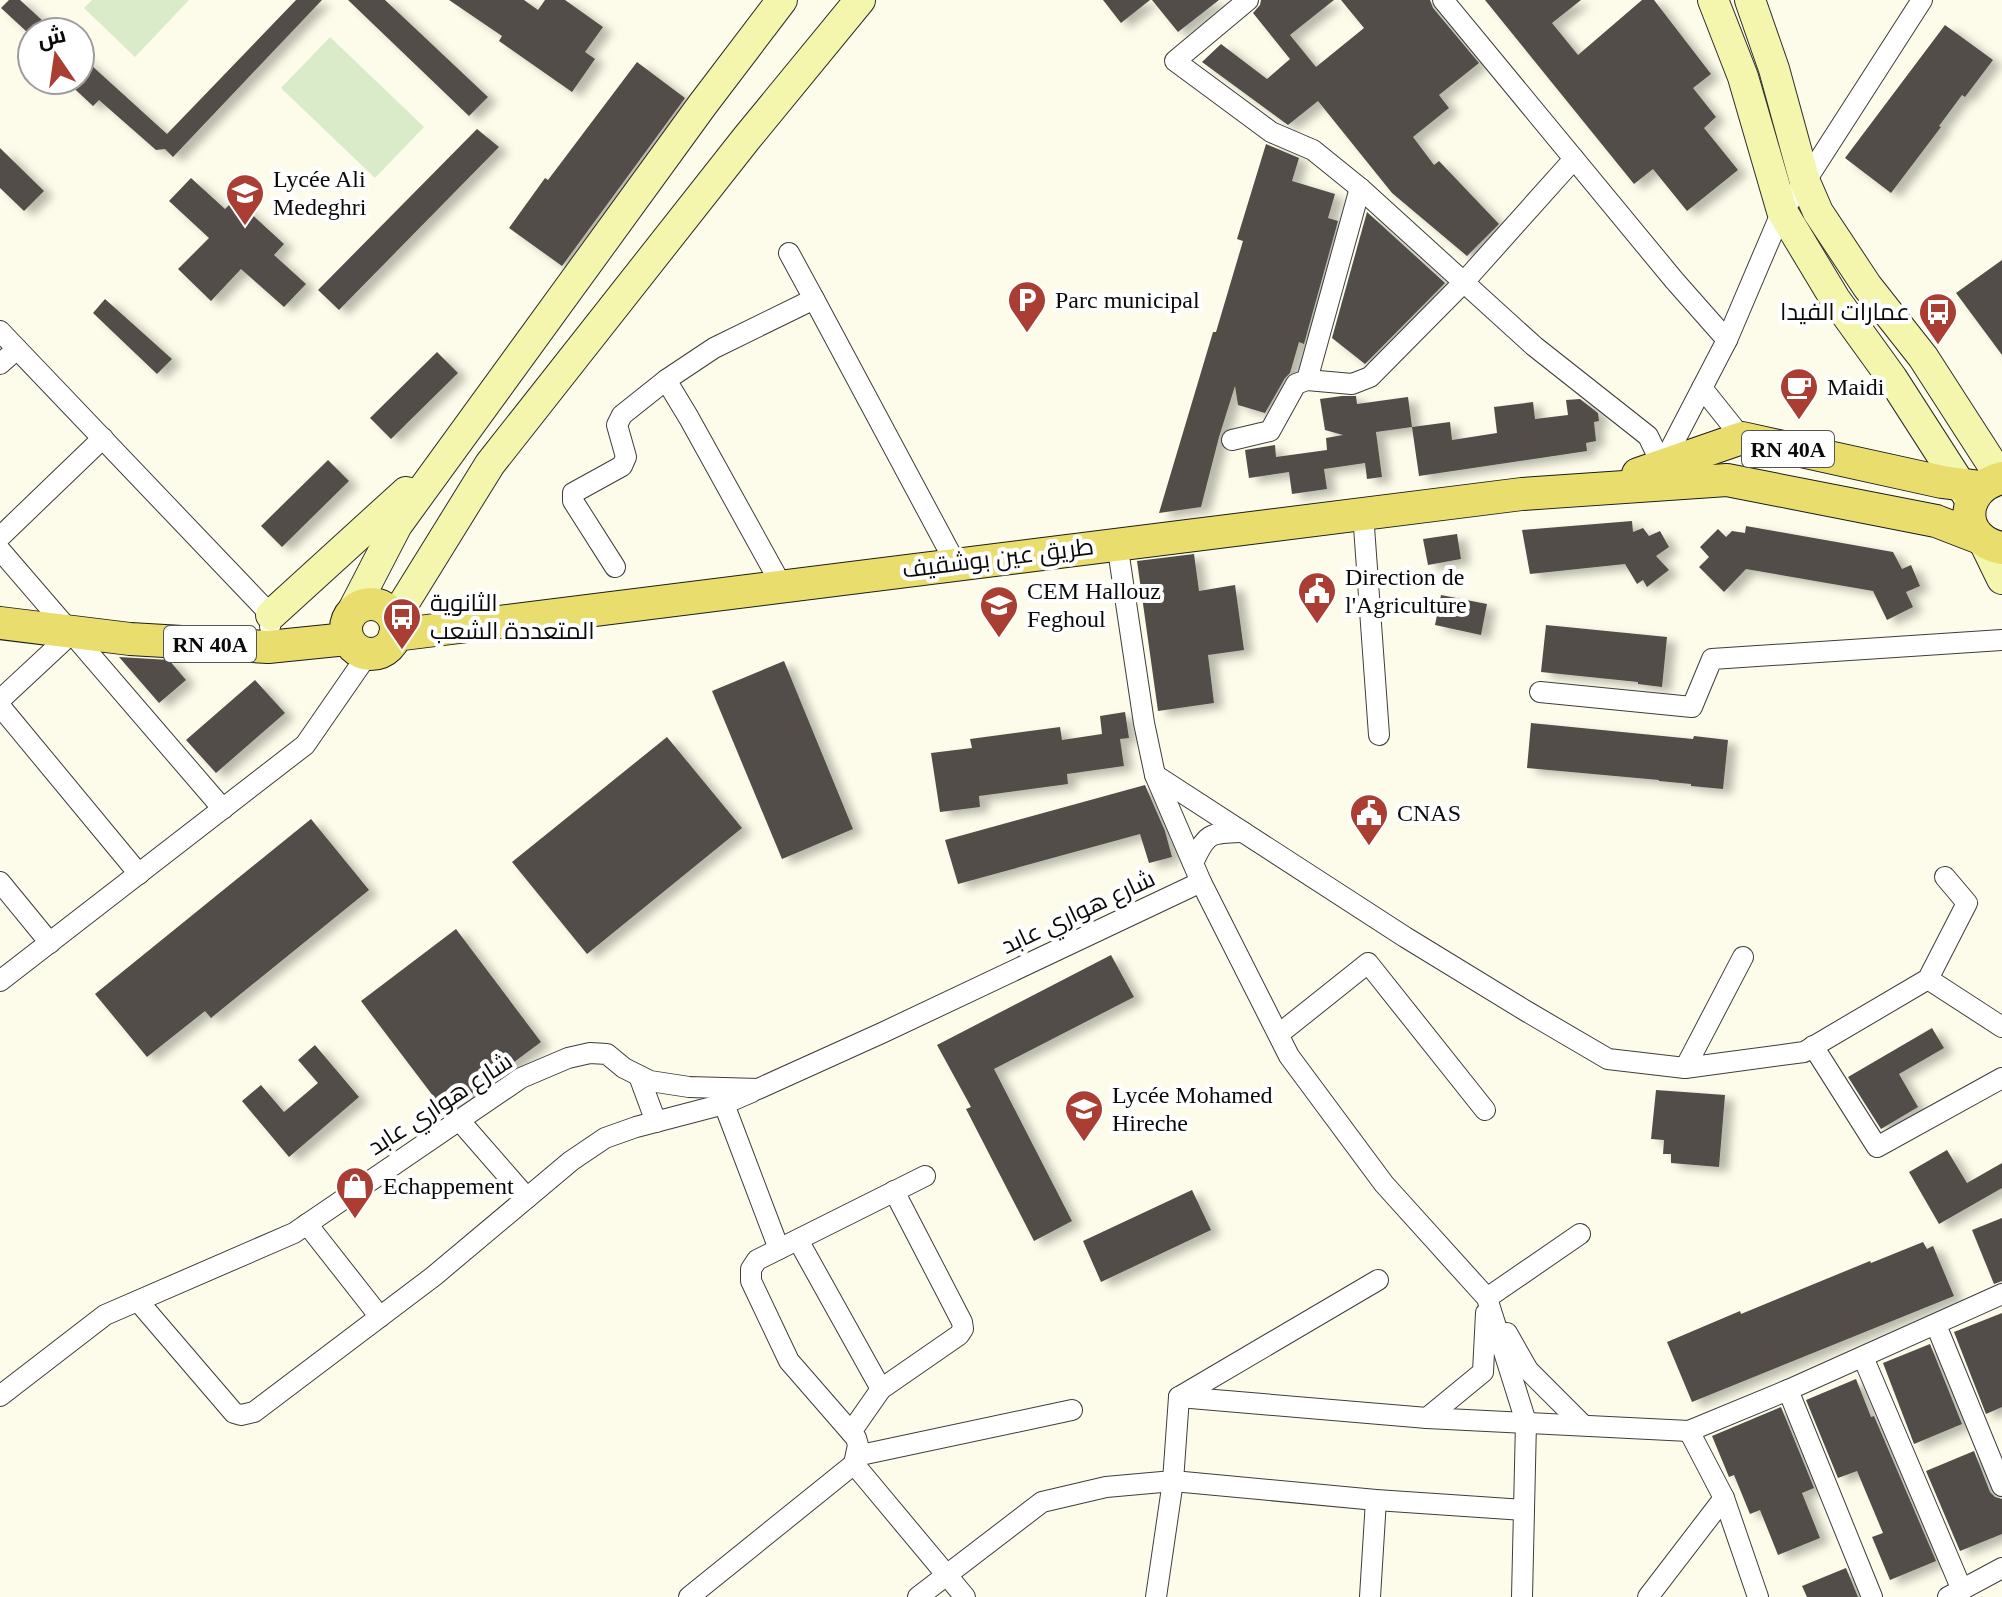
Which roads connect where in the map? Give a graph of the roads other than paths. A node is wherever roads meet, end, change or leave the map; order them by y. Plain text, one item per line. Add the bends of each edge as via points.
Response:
1 (782, 0) edge
2 (860, 0) edge
3 (1248, 0) edge
4 (1443, 0) edge
5 (1713, 0) edge
6 (1750, 0) edge
7 (1922, 0) edge
8 (1574, 159) junction
9 (1805, 182) junction
10 (1360, 188) junction
11 (1782, 211) junction
12 (789, 253) dead end
13 (1463, 283) junction
14 (814, 299) junction
15 (0, 331) edge
16 (1727, 340) junction
17 (17, 349) junction
18 (0, 364) edge
19 (666, 380) junction
20 (1307, 380) junction
21 (1702, 388) junction
22 (103, 438) junction
23 (1742, 438) junction
24 (1232, 440) dead end
25 (452, 450) junction
26 (1662, 465) junction
27 (1984, 486) edge
28 (1602, 487) junction
29 (1363, 513) junction
30 (0, 537) edge
31 (1117, 543) junction
32 (1989, 543) edge
33 (0, 550) edge
34 (956, 564) junction
35 (615, 567) dead end
36 (2002, 579) edge
37 (782, 586) junction
38 (271, 615) junction
39 (0, 623) edge
40 (395, 627) junction
41 (72, 633) junction
42 (356, 634) junction
43 (2002, 640) edge
44 (268, 647) junction
45 (1540, 692) dead end
46 (0, 700) edge
47 (0, 706) edge
48 (1379, 735) dead end
49 (1155, 775) junction
50 (223, 809) junction
51 (1243, 832) junction
52 (1193, 863) junction
53 (139, 874) junction
54 (1945, 877) dead end
55 (0, 882) edge
56 (1201, 882) junction
57 (50, 943) junction
58 (1743, 957) dead end
59 (1928, 979) junction
60 (0, 981) edge
61 (2002, 1027) edge
62 (1279, 1034) junction
63 (1813, 1046) junction
64 (1685, 1068) junction
65 (639, 1076) junction
66 (2002, 1078) edge
67 (758, 1089) junction
68 (724, 1104) junction
69 (1485, 1110) dead end
70 (459, 1120) junction
71 (656, 1122) junction
72 (925, 1176) dead end
73 (894, 1191) junction
74 (527, 1198) junction
75 (307, 1224) junction
76 (1580, 1234) dead end
77 (788, 1244) junction
78 (1378, 1280) dead end
79 (2002, 1294) edge
80 (1487, 1298) junction
81 (138, 1301) junction
82 (380, 1317) junction
83 (1936, 1325) junction
84 (1863, 1357) junction
85 (881, 1389) junction
86 (1788, 1390) junction
87 (0, 1396) edge
88 (1179, 1397) junction
89 (1072, 1410) dead end
90 (1427, 1418) junction
91 (1526, 1422) junction
92 (1583, 1425) junction
93 (1689, 1431) junction
94 (851, 1432) junction
95 (855, 1460) junction
96 (1173, 1481) junction
97 (2002, 1486) edge
98 (1724, 1498) junction
99 (1376, 1500) junction
100 (1524, 1510) junction
101 (2002, 1568) edge
102 (946, 1575) junction
103 (1955, 1593) edge
104 (689, 1597) edge
105 (918, 1597) edge
106 (965, 1597) edge
107 (1156, 1597) edge
108 (1370, 1597) edge
109 (1522, 1597) edge
110 (1648, 1597) edge
111 (1758, 1597) edge
112 (1872, 1597) edge

1 - 25 street
2 - 40 street via 490,464
3 - 10 street via 1175,61 1271,132 1313,150
4 - 8 street
5 - 11 street via 1743,77
6 - 9 street
7 - 9 street
8 - 13 street
8 - 16 street
9 - 11 street
9 - 27 street via 1858,274 1923,357
10 - 13 street
10 - 20 street
11 - 16 street
11 - 27 street via 1835,299 1892,378
12 - 14 street
13 - 20 street via 1370,377 1352,384
13 - 26 street via 1648,436
14 - 19 street via 714,348
14 - 34 street
15 - 17 street
16 - 21 street
17 - 18 street
17 - 22 street
19 - 35 street via 622,415 617,425 626,457 622,466 573,493
19 - 37 street
20 - 24 street via 1296,384 1270,431
21 - 23 street
21 - 26 street
22 - 30 street
22 - 38 street
23 - 26 main road, RN 40A
23 - 27 main road, RN 40A
25 - 38 street
25 - 42 street via 397,525
26 - 28 main road, RN 40A
27 - 32 main road via 1970,521
28 - 29 main road, طريق عين بوشقيف / RN 40A
28 - 32 main road, RN 40A via 1727,480 1936,521
29 - 31 main road, طريق عين بوشقيف / RN 40A
29 - 48 street
31 - 34 main road, طريق عين بوشقيف / RN 40A
31 - 49 street
32 - 36 street
33 - 41 street
34 - 37 main road, طريق عين بوشقيف / RN 40A
37 - 40 main road, طريق عين بوشقيف / RN 40A
38 - 44 street
39 - 41 main road, RN 40A
40 - 42 main road, RN 40A via 385,651
40 - 42 main road, RN 40A via 382,606 365,604
41 - 44 main road, RN 40A
41 - 46 street
41 - 50 street
42 - 44 main road, RN 40A
42 - 50 street via 305,745
43 - 45 street via 1712,659 1692,707
47 - 53 street
49 - 51 street
49 - 52 street
50 - 53 street
51 - 52 street via 1217,833 1203,840
51 - 64 street via 1608,1059
52 - 56 street
53 - 57 street
54 - 59 street via 1967,903
55 - 57 street
56 - 62 street
56 - 67 street, شارع هواري عابد
57 - 60 street
58 - 64 street
59 - 61 street
59 - 63 street
62 - 69 street via 1368,963
62 - 80 street via 1289,1056 1384,1184
63 - 64 street via 1804,1052
63 - 66 street via 1877,1147
65 - 67 street, شارع هواري عابد via 689,1087
65 - 70 street, شارع هواري عابد via 607,1054 568,1058 521,1078
65 - 71 street
67 - 68 street
68 - 71 street
68 - 77 street
70 - 74 street
70 - 75 street, شارع هواري عابد
71 - 74 street via 605,1138
72 - 73 street
73 - 77 street
73 - 85 street via 963,1329
74 - 82 street
75 - 81 street, شارع هواري عابد
75 - 82 street
76 - 80 street
77 - 85 street
77 - 94 street via 757,1260 751,1281 789,1361
78 - 88 street
79 - 83 street
80 - 90 street via 1483,1372
80 - 91 street
80 - 92 street via 1528,1370
81 - 82 street via 241,1415 254,1412
81 - 87 street, شارع هواري عابد via 105,1315
83 - 84 street
83 - 97 street
84 - 86 street
84 - 103 street
85 - 94 street
86 - 93 street
86 - 112 street
88 - 90 street
88 - 96 street
89 - 95 street
90 - 91 street
91 - 92 street
91 - 100 street
92 - 93 street
93 - 98 street
94 - 95 street via 858,1445
95 - 102 street
95 - 104 street
96 - 99 street
96 - 102 street via 1106,1487 1042,1502
96 - 107 street
98 - 110 street
98 - 111 street
99 - 100 street
99 - 108 street
100 - 109 street
101 - 103 street
102 - 105 street
102 - 106 street

